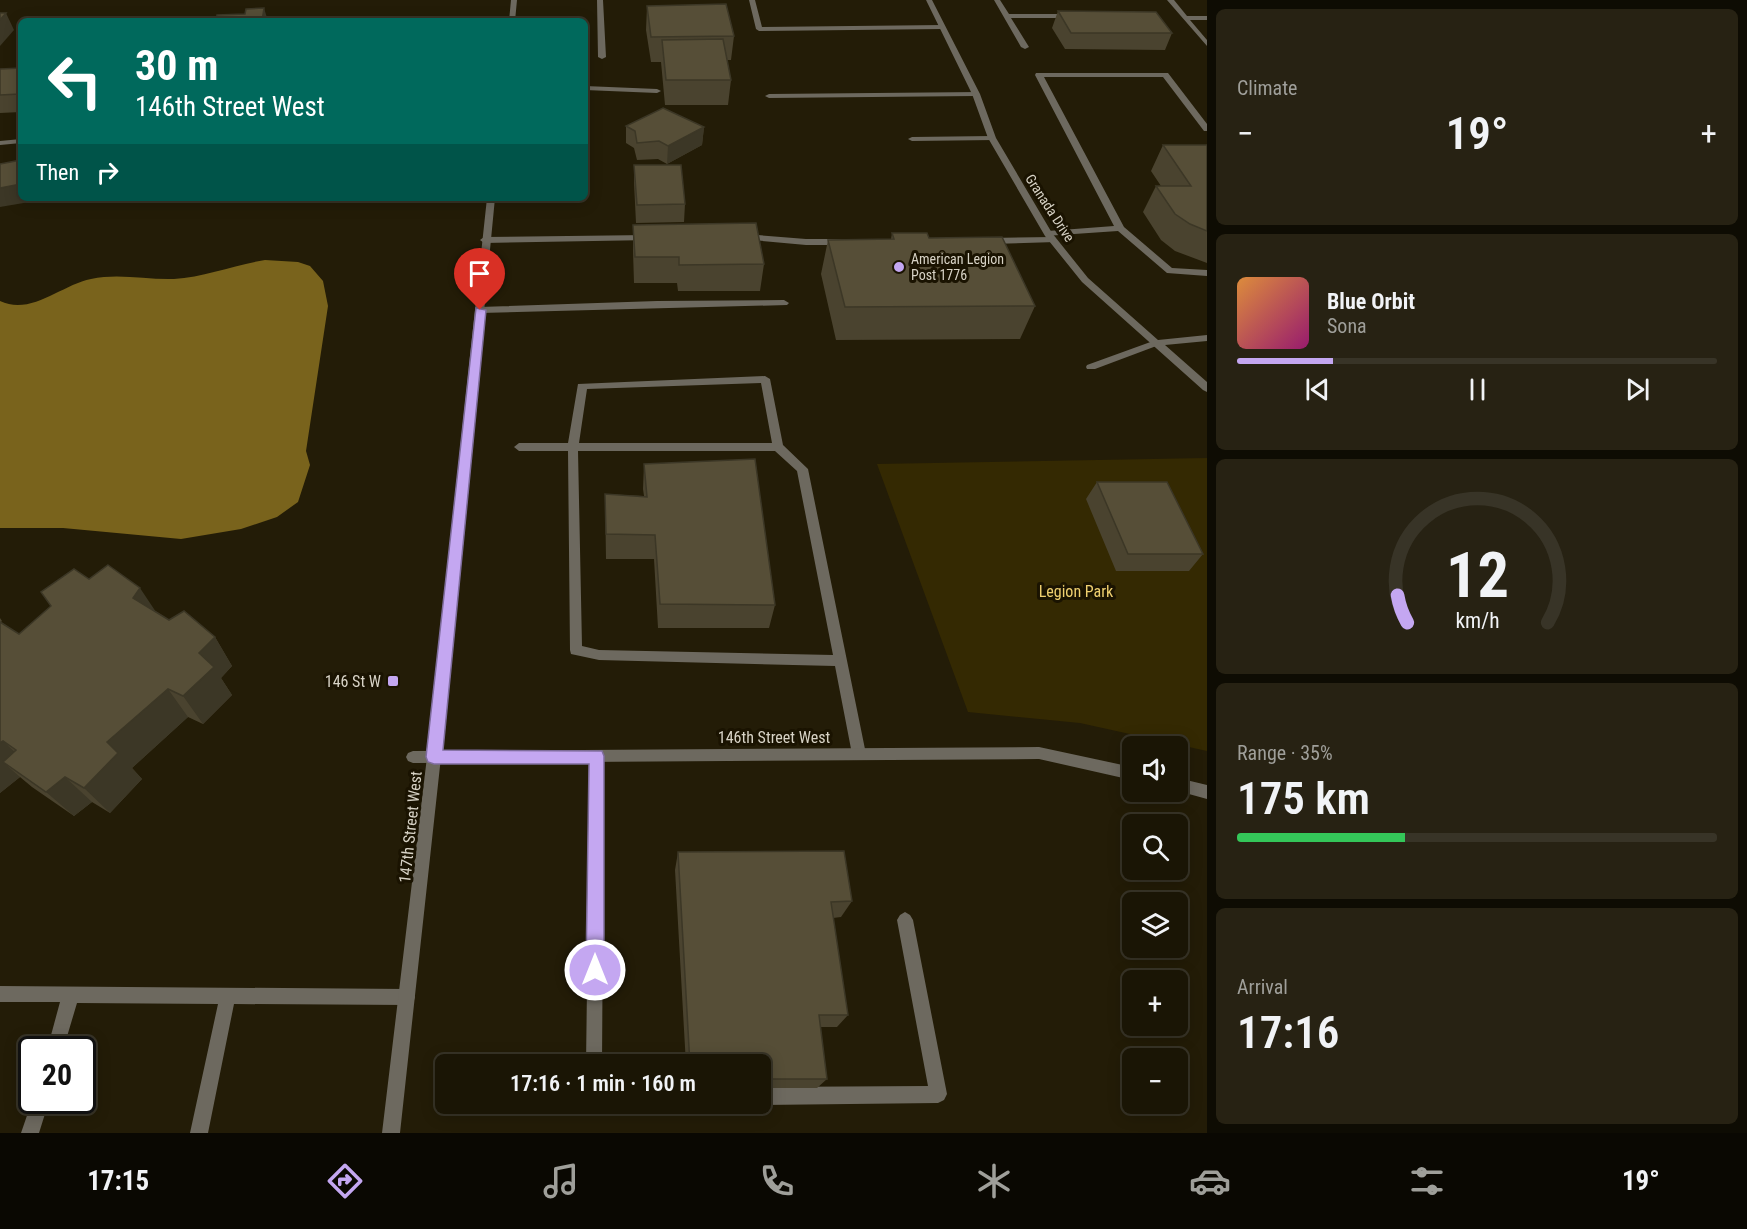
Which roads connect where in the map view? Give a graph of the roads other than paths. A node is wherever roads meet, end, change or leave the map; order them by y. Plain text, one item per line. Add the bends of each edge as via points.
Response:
1 (514, 0) edge
2 (600, 0) edge
3 (752, 0) edge
4 (929, 0) edge
5 (997, 0) edge
6 (1170, 0) edge
7 (1006, 16) junction
8 (1077, 16) edge
9 (512, 18) edge
10 (1185, 18) junction
11 (1207, 18) edge
12 (942, 27) junction
13 (1207, 44) edge
14 (1025, 47) dead end
15 (602, 57) dead end
16 (588, 88) edge
17 (657, 91) dead end
18 (976, 94) junction
19 (769, 96) dead end
20 (1207, 129) edge
21 (912, 138) dead end
22 (992, 138) junction
23 (18, 141) edge
24 (0, 143) edge
25 (490, 201) edge
26 (1120, 228) junction
27 (657, 237) edge
28 (739, 237) edge
29 (1050, 237) junction
30 (484, 240) junction
31 (974, 241) edge
32 (854, 242) edge
33 (1207, 273) edge
34 (783, 303) dead end
35 (480, 310) junction
36 (1207, 338) edge
37 (1156, 343) junction
38 (1091, 367) dead end
39 (1207, 388) edge
40 (519, 447) dead end
41 (778, 447) junction
42 (573, 448) junction
43 (841, 661) junction
44 (859, 754) junction
45 (597, 756) junction
46 (413, 757) dead end
47 (434, 757) junction
48 (1122, 772) edge
49 (1188, 787) edge
50 (1207, 792) edge
51 (904, 920) dead end
52 (0, 994) edge
53 (71, 994) junction
54 (228, 996) junction
55 (407, 997) junction
56 (59, 1036) edge
57 (594, 1054) edge
58 (771, 1096) edge
59 (35, 1114) edge
60 (30, 1133) edge
61 (199, 1133) edge
62 (391, 1133) edge

1 - 9 street
2 - 15 street
3 - 12 street via 759,29
4 - 12 street, Granada Drive
5 - 7 street
6 - 10 street
7 - 8 street
7 - 14 street
10 - 11 street
10 - 13 street
12 - 18 street, Granada Drive
16 - 17 street
18 - 19 street
18 - 22 street, Granada Drive
20 - 26 street via 1165,75 1039,75
21 - 22 street
22 - 29 street, Granada Drive
23 - 24 street
25 - 30 street, 147th Street West
26 - 29 street
26 - 33 street via 1170,271
27 - 30 street
28 - 32 street
29 - 31 street
29 - 37 street, Granada Drive via 1085,280
30 - 35 street, 147th Street West
34 - 35 street
35 - 47 street, 147th Street West
36 - 37 street
37 - 38 street
37 - 39 street, Granada Drive
40 - 42 street
41 - 42 street
41 - 42 street via 765,379 582,386
41 - 43 street via 802,469
42 - 43 street via 576,650 598,655
43 - 44 street
44 - 45 street, 146th Street West
44 - 48 street, 146th Street West via 1039,753
45 - 47 street, 146th Street West
45 - 57 street
46 - 47 street, 146th Street West
47 - 55 street, 147th Street West
49 - 50 street
51 - 58 street via 938,1094
52 - 53 street
53 - 54 street
53 - 56 street
54 - 55 street
54 - 61 street
55 - 62 street, 147th Street West
59 - 60 street

